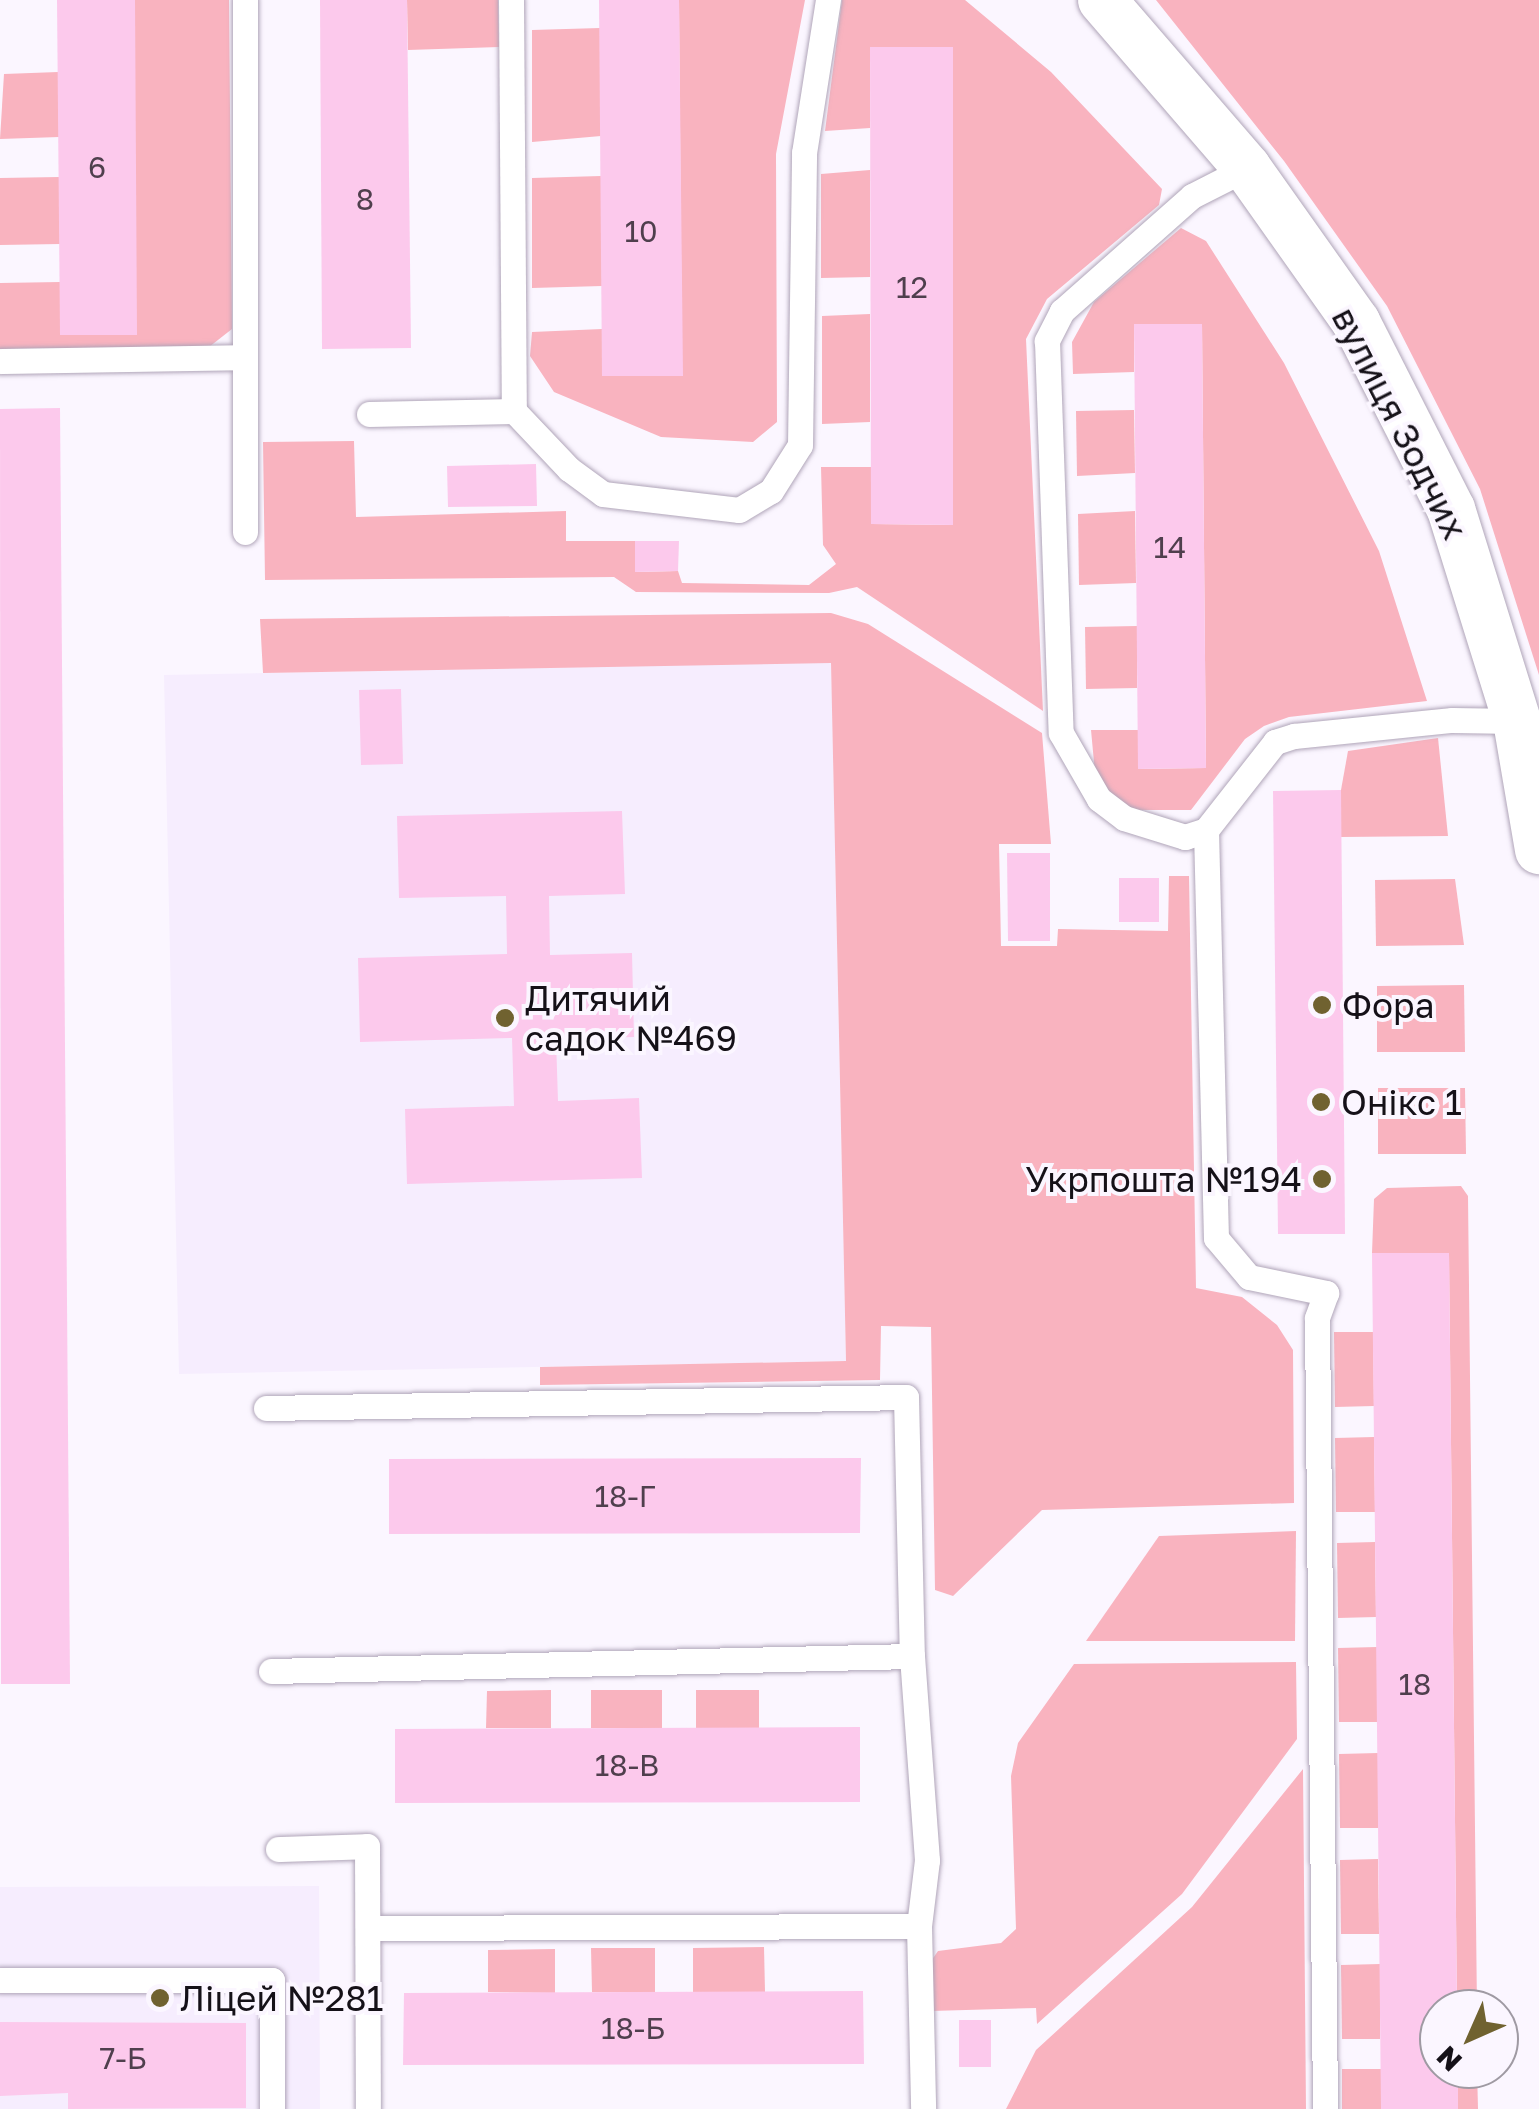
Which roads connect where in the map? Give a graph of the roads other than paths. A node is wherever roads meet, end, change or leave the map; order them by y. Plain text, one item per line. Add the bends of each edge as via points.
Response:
1 (244, 0) edge
2 (511, 0) edge
3 (828, 0) edge
4 (1105, 1) edge
5 (1247, 168) junction
6 (242, 358) junction
7 (0, 362) edge
8 (514, 412) junction
9 (369, 414) dead end
10 (245, 532) dead end
11 (1517, 721) junction
12 (1206, 830) junction
13 (1539, 850) edge
14 (266, 1408) dead end
15 (912, 1656) junction
16 (271, 1671) dead end
17 (278, 1850) dead end
18 (919, 1926) junction
19 (370, 1928) junction
20 (0, 1980) edge
21 (272, 2109) edge
22 (368, 2109) edge
23 (923, 2109) edge
24 (1325, 2109) edge

1 - 6 lane
2 - 8 lane
3 - 8 lane via 804,152 800,445 772,492 740,510 604,494 569,469
4 - 5 street, вулиця Зодчих
5 - 11 street, вулиця Зодчих via 1356,322 1451,509
5 - 12 lane via 1192,196 1062,312 1048,341 1061,733 1099,799 1124,818 1185,837
6 - 7 lane
6 - 10 lane
8 - 9 lane
11 - 12 lane via 1452,720 1275,742
11 - 13 street, вулиця Зодчих
12 - 24 lane via 1216,1238 1249,1277 1326,1293 1316,1318
14 - 15 lane via 906,1397
15 - 16 lane
15 - 18 lane via 927,1860
17 - 19 lane via 367,1846
18 - 19 lane
18 - 23 lane
19 - 22 lane
20 - 21 lane via 272,1980

